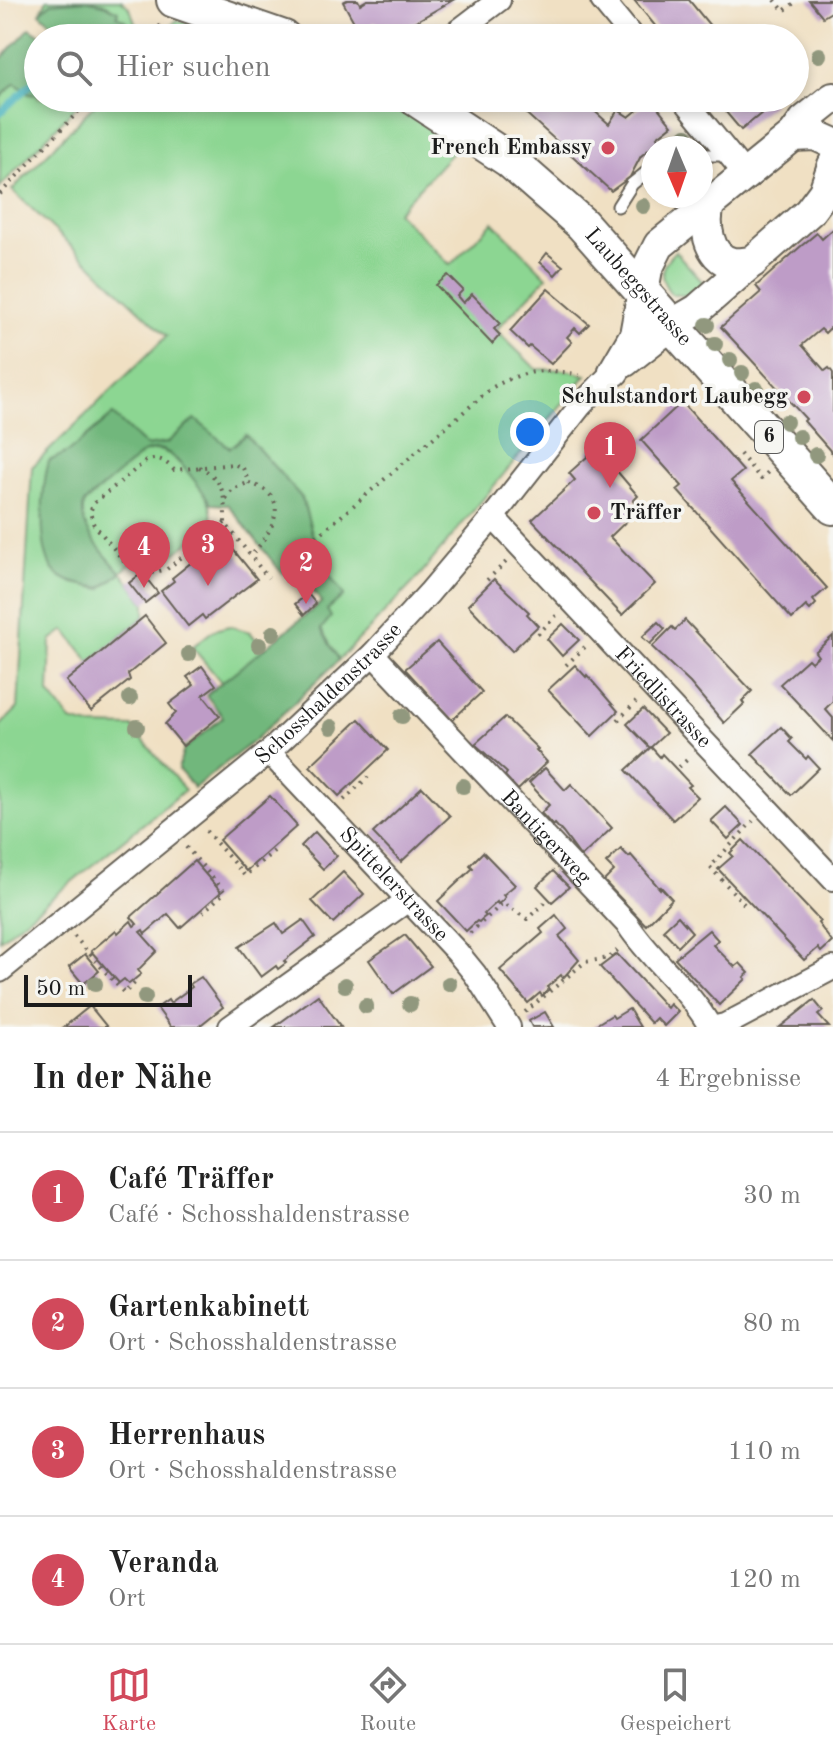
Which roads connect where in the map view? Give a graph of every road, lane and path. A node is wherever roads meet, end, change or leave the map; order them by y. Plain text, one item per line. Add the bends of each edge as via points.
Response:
1 (499, 0) edge
2 (602, 0) edge
3 (775, 0) edge
4 (798, 0) edge
5 (185, 7) edge
6 (165, 24) edge
7 (239, 24) edge
8 (467, 24) edge
9 (622, 24) edge
10 (833, 98) edge
11 (78, 112) edge
12 (436, 112) edge
13 (694, 112) edge
14 (793, 136) junction
15 (833, 143) edge
16 (713, 158) edge
17 (737, 165) junction
18 (833, 165) edge
19 (641, 177) edge
20 (0, 194) edge
21 (713, 198) edge
22 (618, 206) dead end
23 (703, 208) edge
24 (709, 208) edge
25 (667, 237) junction
26 (606, 248) junction
27 (753, 262) junction
28 (644, 291) junction
29 (671, 325) junction
30 (606, 378) junction
31 (735, 458) dead end
32 (194, 466) junction
33 (770, 471) dead end
34 (249, 483) junction
35 (226, 499) junction
36 (833, 507) edge
37 (493, 517) junction
38 (225, 523) junction
39 (251, 556) junction
40 (280, 568) dead end
41 (500, 568) dead end
42 (268, 578) dead end
43 (487, 580) dead end
44 (551, 622) dead end
45 (538, 634) dead end
46 (579, 653) dead end
47 (373, 654) junction
48 (566, 665) dead end
49 (631, 707) dead end
50 (618, 720) dead end
51 (269, 752) junction
52 (689, 758) dead end
53 (679, 767) dead end
54 (368, 777) dead end
55 (342, 802) dead end
56 (750, 823) dead end
57 (202, 826) dead end
58 (181, 842) dead end
59 (274, 851) dead end
60 (833, 879) edge
61 (408, 900) junction
62 (547, 901) dead end
63 (744, 904) dead end
64 (203, 912) dead end
65 (72, 934) dead end
66 (454, 948) junction
67 (614, 954) dead end
68 (833, 968) edge
69 (0, 971) edge
70 (137, 981) dead end
71 (230, 1027) edge
72 (508, 1027) edge
73 (713, 1027) edge

1 - 8 street
2 - 9 street
3 - 4 path via 784,11
5 - 6 path
5 - 7 main road
10 - 14 street, Schosshaldenstrasse
11 - 20 path
12 - 26 main road, Laubeggstrasse / 6 via 509,160
13 - 17 street
14 - 15 street via 815,135
14 - 17 street, Schosshaldenstrasse
16 - 17 lane
17 - 21 street, Schosshaldenstrasse
18 - 27 street, Schosshaldenstrasse via 819,201
19 - 22 lane
23 - 25 street, Schosshaldenstrasse
24 - 27 street via 707,231 717,253 733,263
25 - 26 street, Schosshaldenstrasse
25 - 28 street, Schosshaldenstrasse via 650,260
26 - 28 main road, Laubeggstrasse / 6
27 - 29 street, Schosshaldenstrasse
28 - 29 main road, Laubeggstrasse / 6
28 - 30 street, Schosshaldenstrasse via 635,335
29 - 30 street, Schosshaldenstrasse
29 - 36 main road, Laubeggstrasse / 6
30 - 37 street, Schosshaldenstrasse
30 - 40 path via 537,371 493,387
31 - 33 path via 741,452 761,479
32 - 34 path via 234,464 243,468
32 - 35 path via 214,477
32 - 38 path via 174,470 161,459 146,461 94,503 93,523 127,565 157,573
34 - 35 path via 232,489
34 - 39 path via 268,493 276,513 271,531
35 - 38 path
37 - 47 street, Schosshaldenstrasse
37 - 60 street, Friedlistrasse
38 - 39 path
39 - 42 path
41 - 43 path
44 - 45 path
46 - 48 path
47 - 51 street, Schosshaldenstrasse
47 - 73 street, Bantigerweg via 628,925
49 - 50 path
51 - 61 street, Spittelerstrasse
51 - 69 street, Schosshaldenstrasse
52 - 53 path
54 - 55 path
56 - 63 path via 710,867
57 - 59 path via 245,876
58 - 64 path via 225,892
61 - 66 street, Spittelerstrasse
61 - 71 street
62 - 66 path via 527,919 503,903
65 - 70 path via 124,993
66 - 72 street, Spittelerstrasse
67 - 72 path via 585,962
68 - 73 street, Bantigerweg

